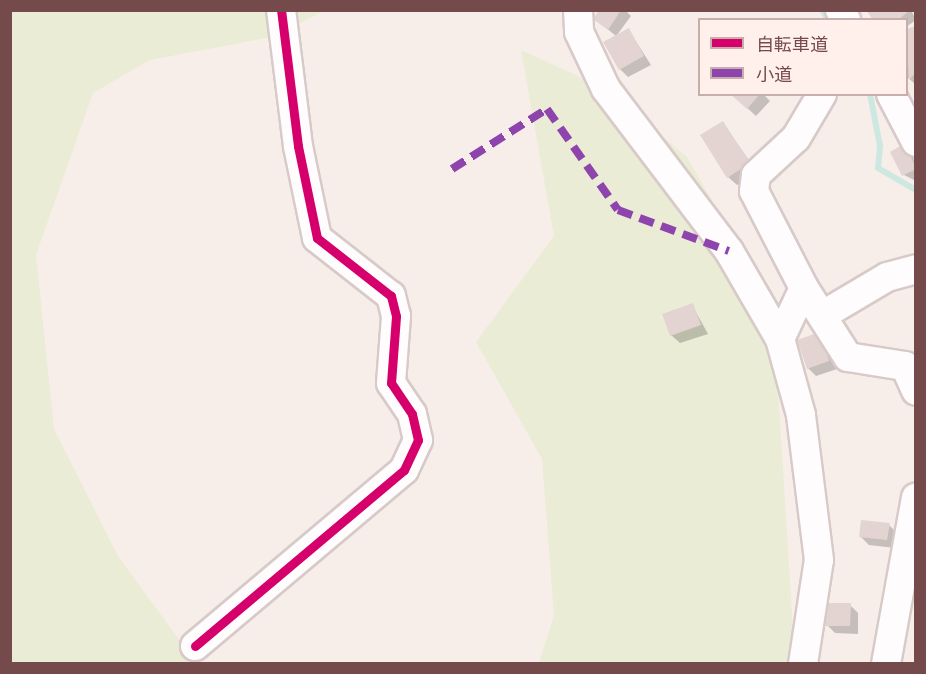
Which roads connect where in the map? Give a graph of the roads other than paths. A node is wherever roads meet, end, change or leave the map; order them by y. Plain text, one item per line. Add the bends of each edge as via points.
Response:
1 (281, 10) edge
2 (578, 10) edge
3 (821, 96) edge
4 (892, 96) edge
5 (915, 142) edge
6 (915, 269) edge
7 (804, 288) junction
8 (824, 315) junction
9 (780, 339) junction
10 (915, 391) edge
11 (913, 516) edge
12 (195, 646) dead end
13 (803, 663) edge
14 (885, 663) edge

1 - 12 street via 298,146 317,238 391,296 396,316 391,383 412,414 418,440 404,470
2 - 9 street via 579,32 606,89 729,251
3 - 7 street via 796,138 756,175 754,192
4 - 5 street
6 - 8 street via 887,277
7 - 8 street
7 - 9 street
8 - 10 street via 848,357 904,366
9 - 13 street via 801,415 819,560
11 - 14 street

